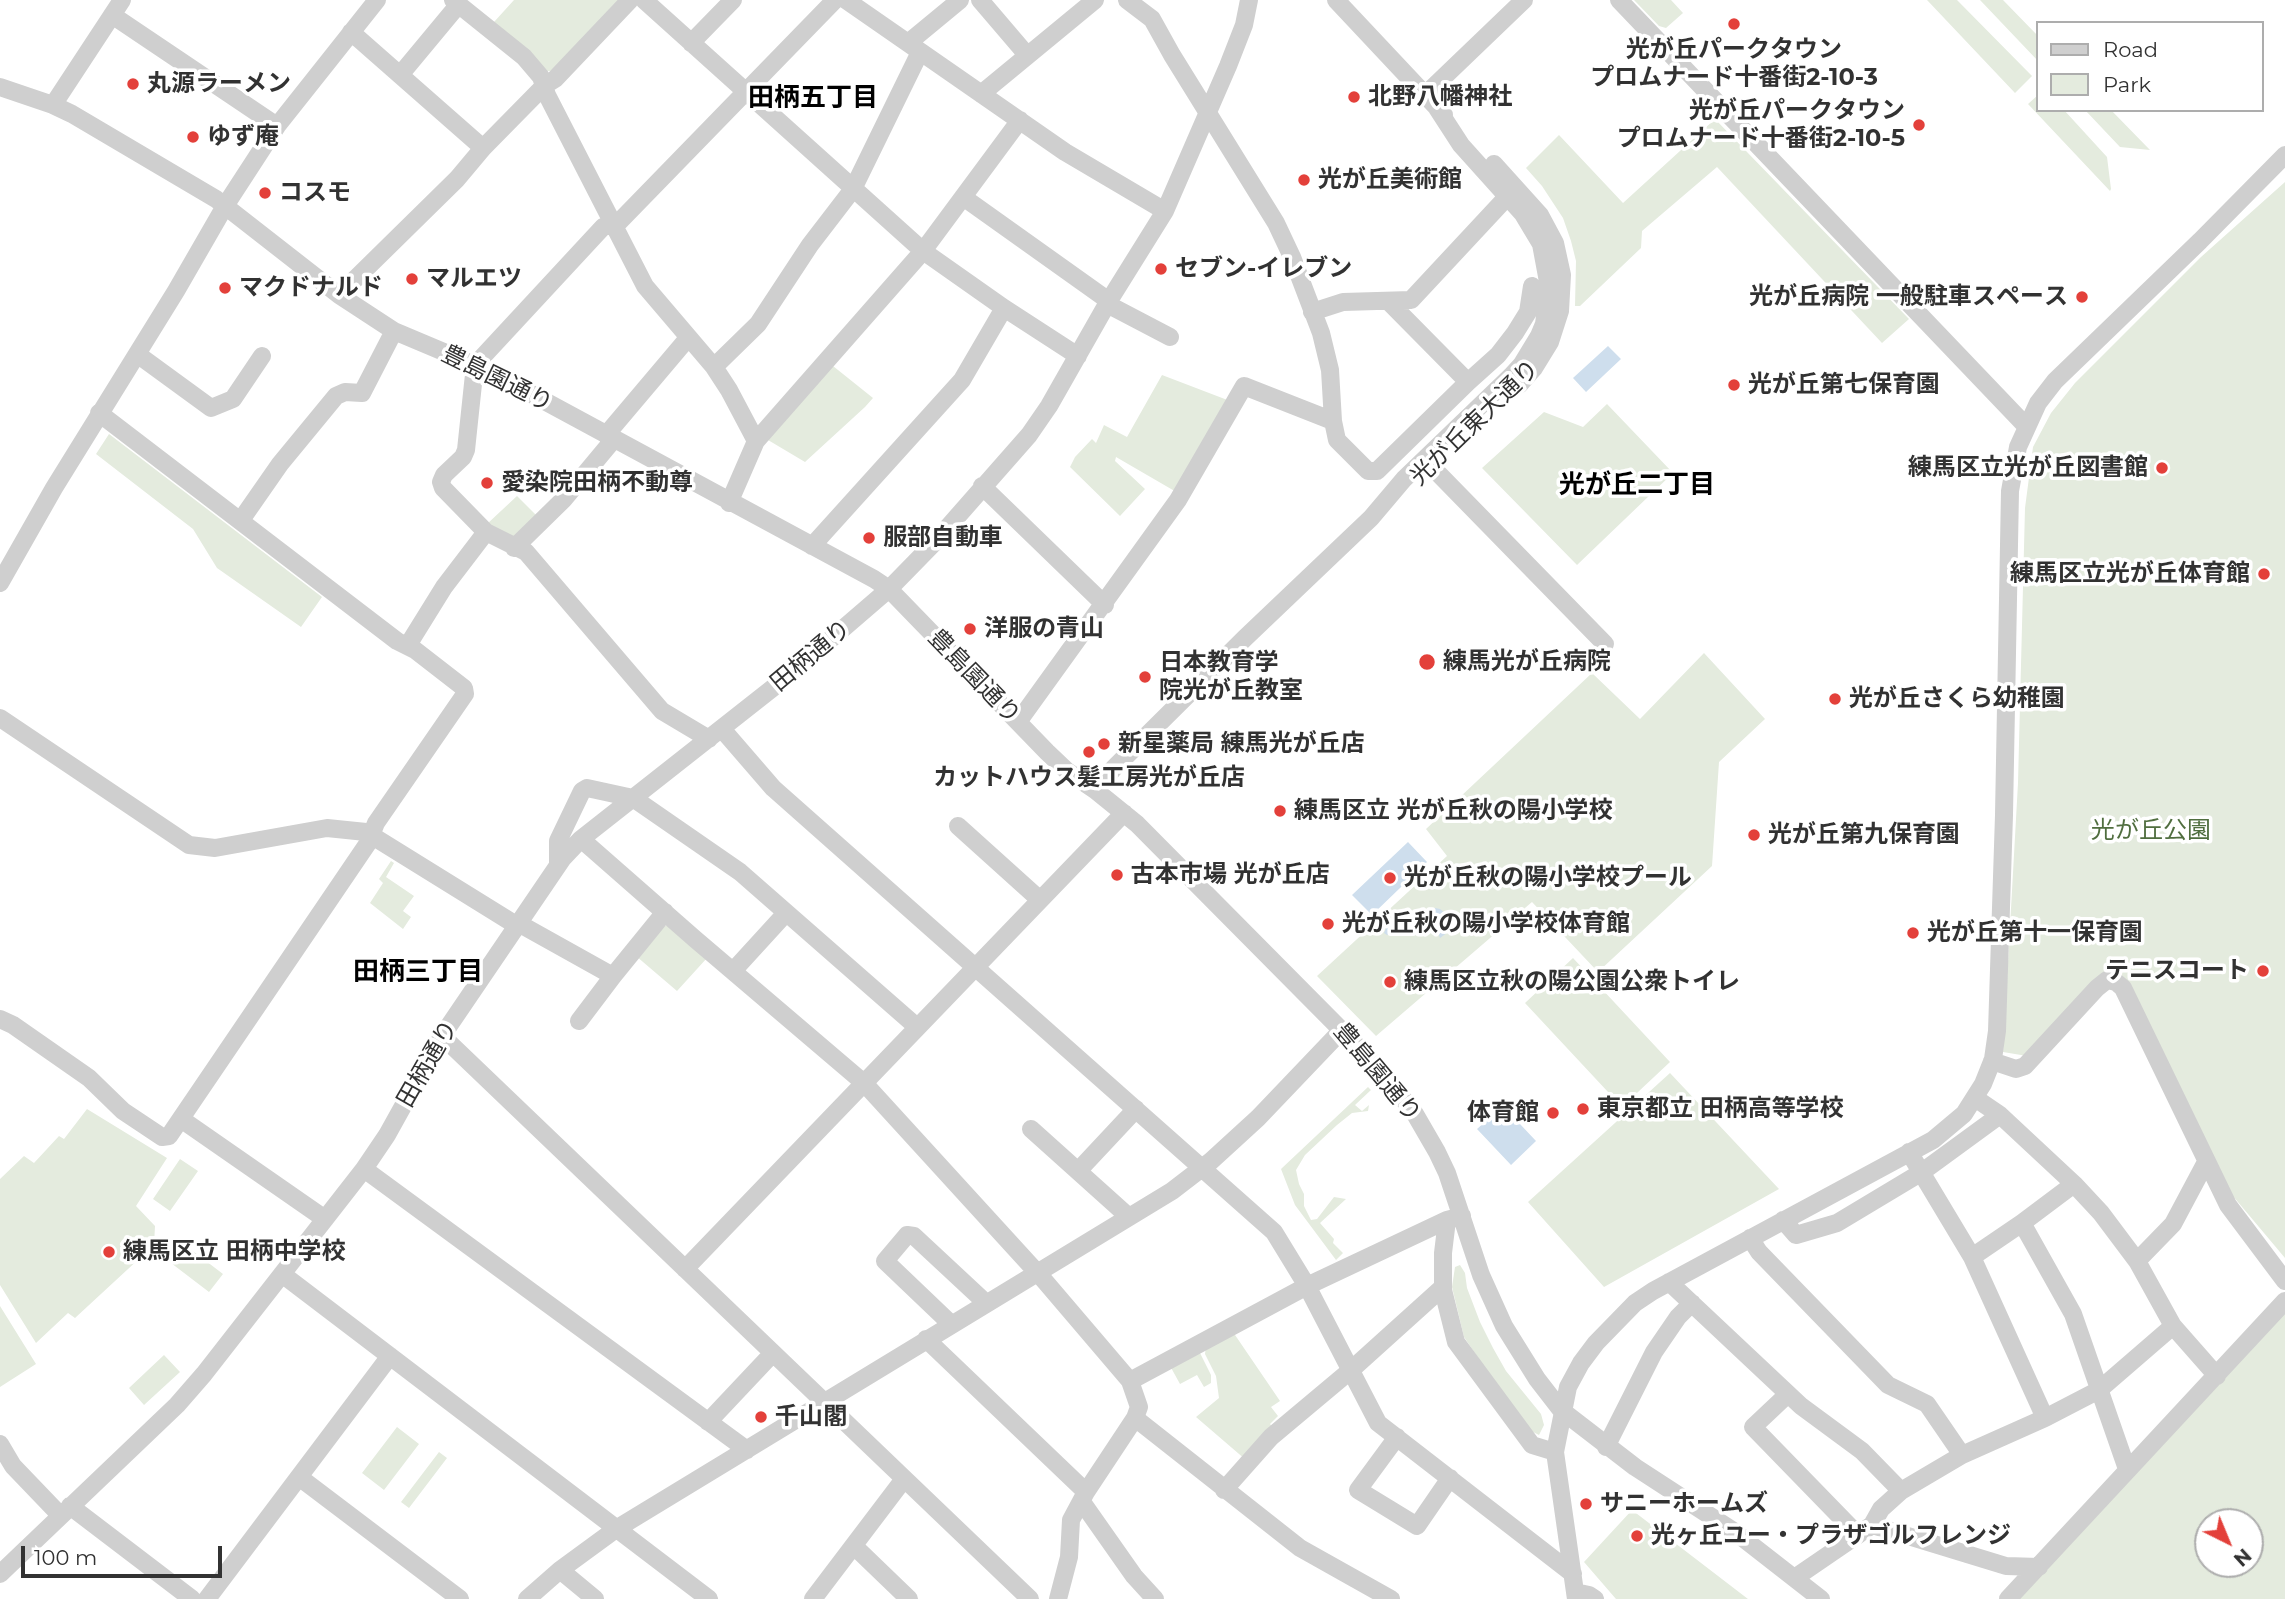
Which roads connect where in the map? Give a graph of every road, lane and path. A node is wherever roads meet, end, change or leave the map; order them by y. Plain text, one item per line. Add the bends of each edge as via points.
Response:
1 (377, 0) edge
2 (629, 0) edge
3 (645, 0) edge
4 (733, 0) edge
5 (835, 0) edge
6 (846, 0) edge
7 (960, 0) edge
8 (980, 0) edge
9 (1095, 0) edge
10 (1127, 0) edge
11 (1249, 0) edge
12 (1336, 0) edge
13 (1524, 0) edge
14 (1619, 0) edge
15 (456, 2) edge
16 (117, 7) edge
17 (351, 32) junction
18 (691, 43) junction
19 (914, 48) junction
20 (1027, 55) junction
21 (400, 75) junction
22 (544, 86) junction
23 (0, 87) edge
24 (745, 92) junction
25 (981, 94) junction
26 (1431, 102) junction
27 (53, 105) junction
28 (1208, 113) junction
29 (1020, 120) junction
30 (277, 126) junction
31 (483, 148) junction
32 (2285, 155) edge
33 (853, 188) junction
34 (964, 197) junction
35 (1507, 197) junction
36 (225, 206) junction
37 (1165, 211) junction
38 (613, 225) junction
39 (923, 251) junction
40 (1532, 286) dead end
41 (339, 295) junction
42 (1388, 301) junction
43 (1108, 303) junction
44 (1004, 308) junction
45 (1312, 312) junction
46 (1528, 313) junction
47 (1544, 324) junction
48 (394, 331) junction
49 (1170, 337) dead end
50 (688, 338) junction
51 (137, 354) junction
52 (262, 356) dead end
53 (1078, 356) junction
54 (475, 365) junction
55 (714, 367) junction
56 (1468, 382) junction
57 (99, 413) junction
58 (1333, 421) junction
59 (2026, 426) junction
60 (1421, 428) junction
61 (610, 437) junction
62 (757, 441) junction
63 (1439, 445) junction
64 (1432, 467) junction
65 (982, 486) junction
66 (729, 503) junction
67 (1371, 518) junction
68 (241, 520) junction
69 (486, 532) junction
70 (812, 546) junction
71 (514, 548) junction
72 (0, 583) edge
73 (889, 589) junction
74 (1105, 605) junction
75 (1605, 644) dead end
76 (408, 646) junction
77 (0, 718) edge
78 (1018, 722) junction
79 (715, 734) junction
80 (1095, 790) junction
81 (633, 798) junction
82 (1124, 813) junction
83 (958, 826) dead end
84 (371, 834) junction
85 (582, 839) junction
86 (558, 864) junction
87 (1039, 899) junction
88 (665, 912) junction
89 (786, 913) junction
90 (517, 924) junction
91 (975, 966) junction
92 (733, 971) junction
93 (613, 976) junction
94 (579, 1021) dead end
95 (3, 1025) edge
96 (917, 1027) junction
97 (1342, 1030) junction
98 (442, 1036) junction
99 (1992, 1061) junction
100 (864, 1083) junction
101 (1975, 1098) junction
102 (1136, 1109) junction
103 (2000, 1115) junction
104 (181, 1119) junction
105 (1031, 1129) dead end
106 (1909, 1152) junction
107 (2206, 1162) junction
108 (1203, 1167) junction
109 (364, 1169) junction
110 (1078, 1171) junction
111 (1922, 1172) junction
112 (2074, 1184) junction
113 (1129, 1217) junction
114 (1455, 1218) junction
115 (325, 1219) junction
116 (1783, 1220) junction
117 (2022, 1223) junction
118 (1750, 1238) junction
119 (1972, 1257) junction
120 (2137, 1261) junction
121 (685, 1269) junction
122 (1037, 1273) junction
123 (282, 1274) junction
124 (2285, 1281) edge
125 (1670, 1282) junction
126 (1307, 1286) junction
127 (1443, 1287) junction
128 (2285, 1301) edge
129 (986, 1303) junction
130 (1692, 1303) junction
131 (951, 1324) junction
132 (2173, 1326) junction
133 (926, 1339) junction
134 (773, 1353) junction
135 (390, 1356) junction
136 (1351, 1370) junction
137 (2217, 1376) junction
138 (1130, 1381) junction
139 (2099, 1390) junction
140 (1788, 1394) junction
141 (825, 1402) junction
142 (1561, 1410) junction
143 (1135, 1418) junction
144 (2045, 1418) junction
145 (708, 1422) junction
146 (1397, 1437) junction
147 (0, 1444) edge
148 (1606, 1447) junction
149 (747, 1450) junction
150 (1555, 1452) junction
151 (1962, 1455) junction
152 (2127, 1469) junction
153 (299, 1478) junction
154 (1450, 1478) junction
155 (904, 1479) junction
156 (1224, 1490) junction
157 (1901, 1491) junction
158 (1084, 1497) junction
159 (65, 1511) junction
160 (616, 1529) junction
161 (1865, 1530) junction
162 (854, 1546) junction
163 (2039, 1567) junction
164 (560, 1570) junction
165 (0, 1574) edge
166 (1573, 1574) junction
167 (1796, 1577) junction
168 (1576, 1595) edge
169 (192, 1599) edge
170 (208, 1599) edge
171 (460, 1599) edge
172 (527, 1599) edge
173 (595, 1599) edge
174 (709, 1599) edge
175 (813, 1599) edge
176 (909, 1599) edge
177 (1030, 1599) edge
178 (1058, 1599) edge
179 (1155, 1599) edge
180 (1391, 1599) edge
181 (1595, 1599) edge
182 (1821, 1599) edge
183 (2008, 1599) edge

1 - 17 street
2 - 22 street
3 - 18 street
4 - 18 street
5 - 24 street
6 - 19 street
7 - 19 street
8 - 20 street
9 - 20 street
10 - 28 street via 1152,19
11 - 28 street, 田柄通り via 1244,25
12 - 26 street, 光が丘東大通り
13 - 26 street
14 - 59 street
15 - 21 street
15 - 22 street via 523,57
16 - 27 street
16 - 30 street
17 - 21 street
17 - 30 street
18 - 24 street
19 - 25 street
19 - 33 street
20 - 25 street
21 - 31 street
22 - 31 street
22 - 38 street
23 - 27 street, 豊島園通り
24 - 33 street
24 - 38 street
25 - 29 street
26 - 35 street, 光が丘東大通り
26 - 64 street, 光が丘東大通り via 1540,215 1555,243 1562,275 1556,327 1544,356
27 - 36 street, 豊島園通り
28 - 37 street, 田柄通り
28 - 45 street via 1276,223
29 - 34 street
29 - 37 street
30 - 36 street
31 - 41 street
32 - 59 street via 2055,381
33 - 39 street
33 - 55 street via 758,324
34 - 39 street
34 - 43 street
35 - 42 street via 1411,300
35 - 47 street, 光が丘東大通り via 1541,244 1549,288
36 - 41 street, 豊島園通り
36 - 51 street
37 - 43 street, 田柄通り
38 - 50 street via 645,286
38 - 54 street via 603,227
39 - 44 street
39 - 62 street
40 - 46 street
41 - 48 street, 豊島園通り
42 - 45 street via 1343,302
42 - 56 street
43 - 49 street
43 - 53 street, 田柄通り
44 - 53 street
44 - 70 street via 962,380
45 - 58 street via 1330,370
46 - 47 street
46 - 56 street via 1498,355
47 - 63 street, 光が丘東大通り via 1522,364
48 - 54 street, 豊島園通り
48 - 68 street via 362,393 336,396
50 - 55 street
50 - 61 street
51 - 52 street via 211,408 233,399
51 - 57 street
53 - 65 street, 田柄通り via 1036,426
54 - 61 street, 豊島園通り
54 - 69 street via 466,450 441,482
55 - 62 street
56 - 60 street
57 - 68 street
57 - 72 street
58 - 60 street via 1336,440 1368,471 1377,471
58 - 74 street via 1244,386 1178,500
59 - 99 street via 2010,491 2004,827
60 - 63 street
61 - 66 street, 豊島園通り
61 - 71 street via 564,499
62 - 66 street
63 - 67 street, 光が丘東大通り
64 - 67 street, 光が丘東大通り
64 - 75 street
65 - 73 street, 田柄通り
65 - 74 street
66 - 70 street, 豊島園通り
67 - 80 street, 光が丘東大通り
68 - 76 street
69 - 71 street
69 - 76 street via 444,587
70 - 73 street, 豊島園通り
71 - 79 street via 526,552 660,709
73 - 78 street, 豊島園通り
73 - 79 street, 田柄通り
74 - 78 street
76 - 84 street via 464,688 465,694
77 - 84 street via 188,845 215,848 327,828
78 - 80 street, 豊島園通り via 1067,771
79 - 81 street, 田柄通り
79 - 91 street
80 - 82 street, 豊島園通り
81 - 85 street, 田柄通り
81 - 86 street via 587,788 582,791 558,841
81 - 89 street via 740,872
82 - 87 street
82 - 97 street, 豊島園通り
83 - 87 street
84 - 90 street
84 - 104 street
85 - 86 street, 田柄通り
85 - 88 street
86 - 90 street, 田柄通り
87 - 91 street
88 - 92 street
88 - 93 street
89 - 92 street
89 - 96 street
90 - 93 street
90 - 98 street, 田柄通り
91 - 96 street
91 - 102 street
92 - 100 street
93 - 94 street
95 - 104 street via 89,1078 123,1111 162,1137 169,1136
96 - 100 street
97 - 108 street via 1258,1118
97 - 114 street, 豊島園通り via 1415,1114 1437,1152
98 - 109 street, 田柄通り
98 - 121 street
99 - 101 street
99 - 107 street via 2016,1069 2025,1066 2097,988 2107,980 2116,982 2123,988
100 - 121 street
100 - 122 street
101 - 103 street
101 - 106 street via 1949,1128
102 - 108 street
102 - 110 street
103 - 111 street
103 - 112 street
104 - 115 street
105 - 110 street
106 - 111 street
106 - 116 street
107 - 120 street via 2173,1224
107 - 124 street via 2228,1205
108 - 113 street
108 - 126 street via 1274,1231
109 - 115 street, 田柄通り
109 - 145 street
110 - 113 street
111 - 116 street via 1837,1223 1796,1235
111 - 119 street
112 - 117 street
112 - 120 street
113 - 122 street
114 - 126 street
114 - 127 street via 1443,1253
114 - 142 street, 豊島園通り via 1504,1326
115 - 123 street, 田柄通り
116 - 118 street
117 - 119 street
117 - 139 street via 2073,1314
118 - 125 street
118 - 151 street via 1888,1385 1927,1404
119 - 144 street
120 - 132 street
121 - 134 street
122 - 129 street
122 - 138 street
123 - 135 street
123 - 159 street, 田柄通り via 186,1395
125 - 130 street
125 - 142 street via 1635,1303 1596,1343 1568,1387
126 - 136 street
126 - 138 street
127 - 136 street
127 - 150 street via 1455,1342 1532,1445
128 - 137 street
129 - 131 street
129 - 131 street via 914,1236 907,1236 884,1261
130 - 140 street
130 - 148 street via 1659,1345
131 - 133 street
132 - 137 street
132 - 139 street
133 - 141 street
133 - 158 street
134 - 141 street
134 - 145 street
135 - 153 street
135 - 160 street
136 - 146 street via 1378,1423
136 - 156 street via 1271,1437
137 - 152 street
138 - 143 street via 1139,1407
139 - 144 street
139 - 152 street
140 - 157 street via 1862,1451
140 - 161 street via 1753,1427
141 - 149 street
141 - 155 street
142 - 148 street, 豊島園通り
142 - 150 street
143 - 156 street
143 - 158 street
144 - 151 street
145 - 149 street
146 - 154 street
146 - 154 street via 1358,1490 1417,1526
147 - 159 street via 13,1466
148 - 167 street, 豊島園通り
149 - 160 street
150 - 166 street
151 - 157 street
152 - 163 street
153 - 170 street
153 - 171 street
154 - 166 street
155 - 162 street
155 - 177 street
156 - 180 street via 1300,1548
157 - 161 street
158 - 178 street via 1071,1520 1069,1558
158 - 179 street via 1134,1576
159 - 165 street, 田柄通り
159 - 169 street
160 - 164 street
160 - 174 street
161 - 163 street via 2006,1566
161 - 167 street
162 - 175 street
162 - 176 street
163 - 183 street
164 - 172 street
164 - 173 street
166 - 168 street
167 - 182 street, 豊島園通り
168 - 181 street

